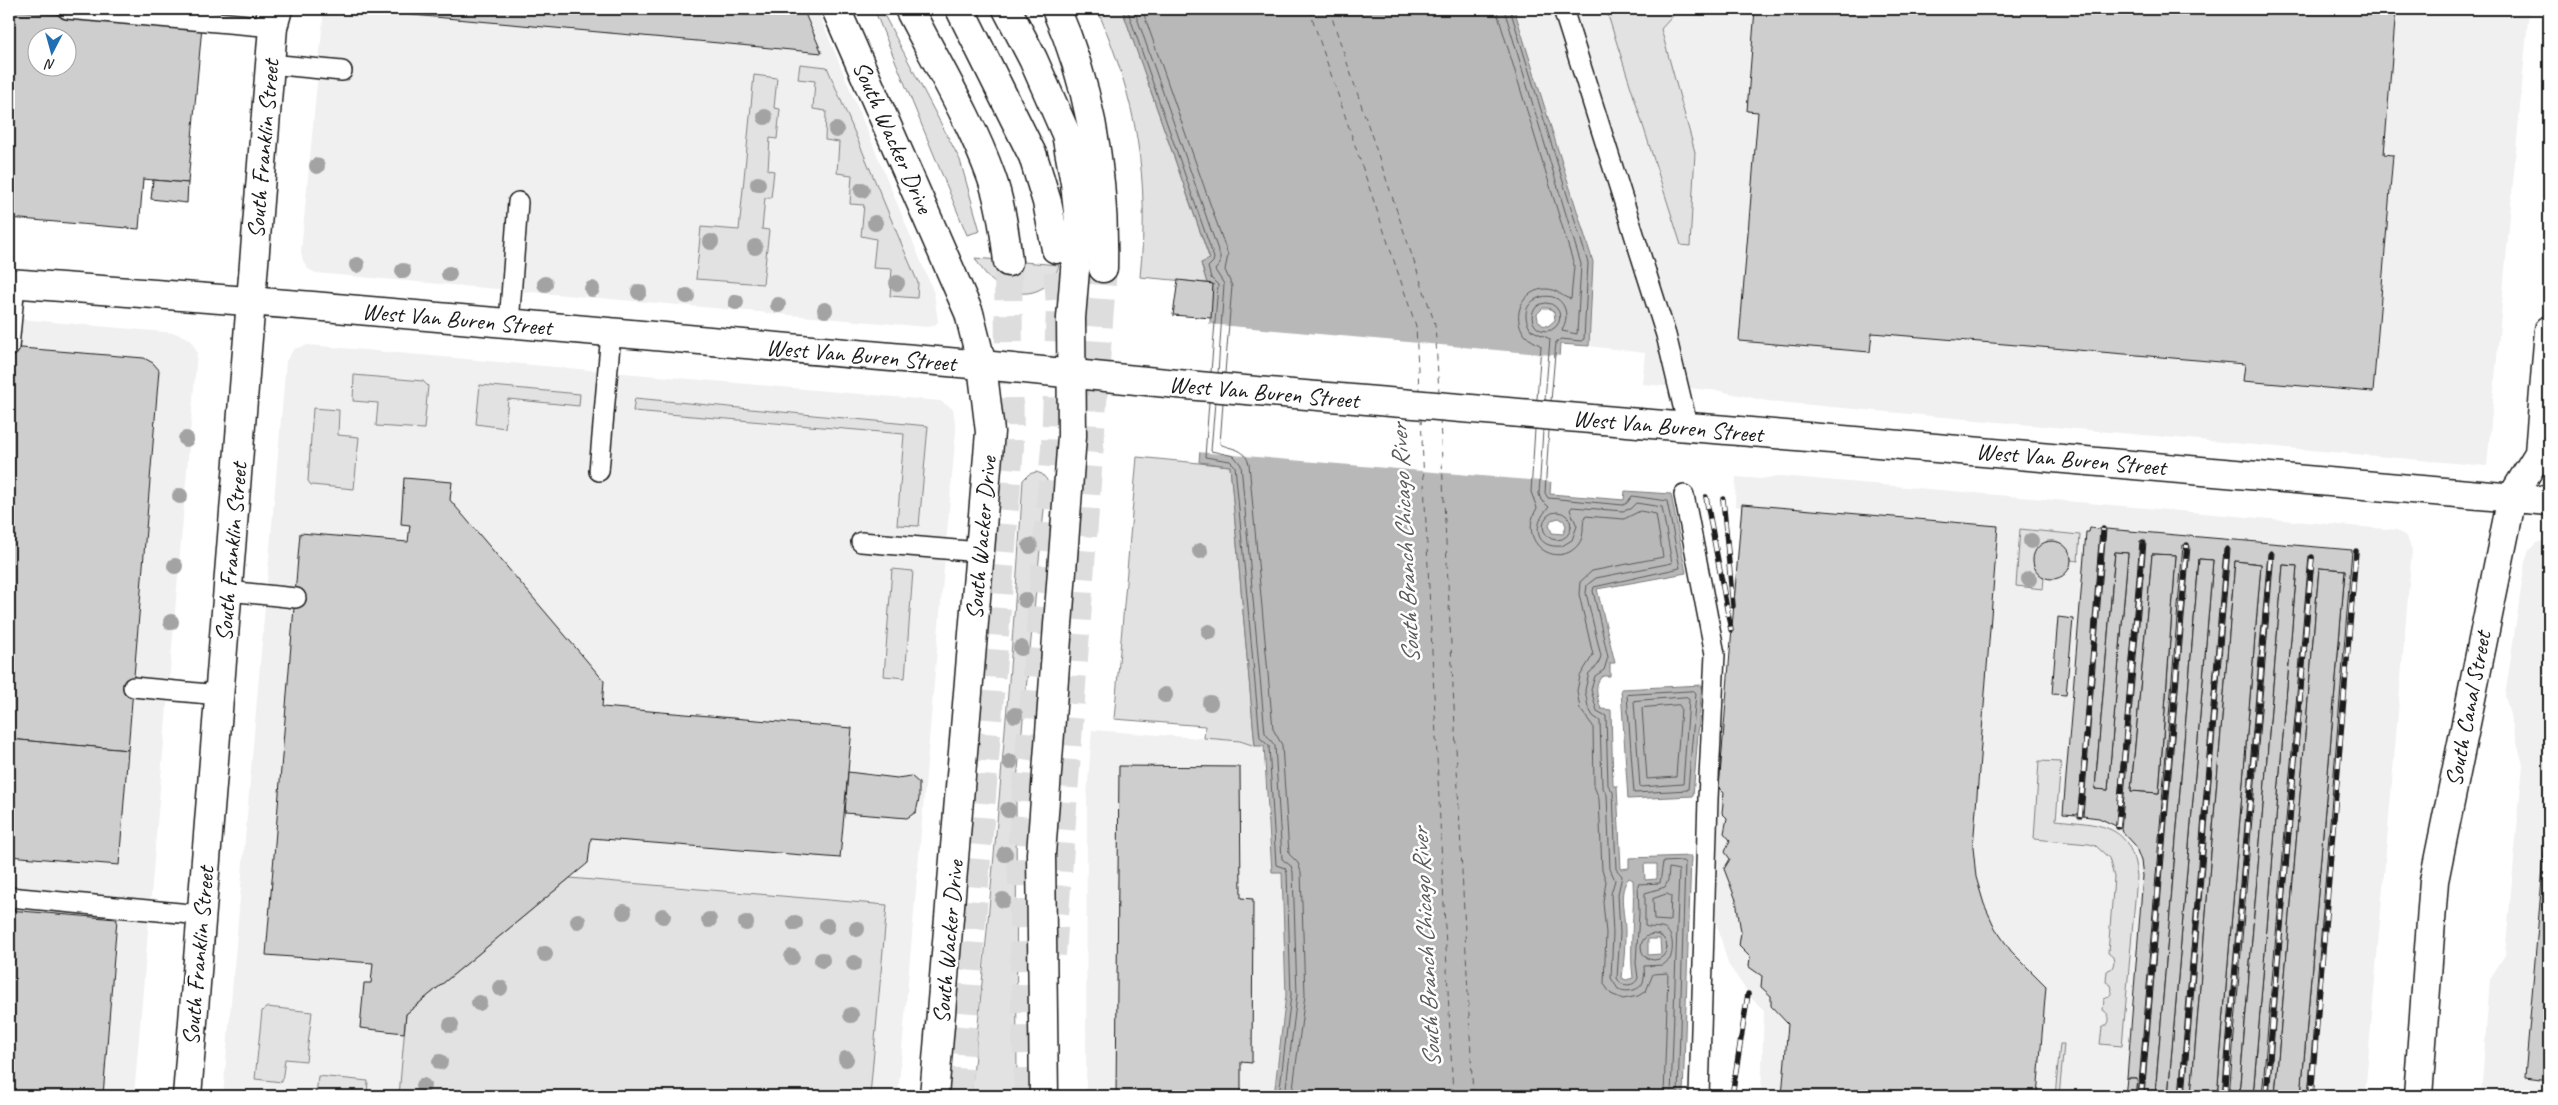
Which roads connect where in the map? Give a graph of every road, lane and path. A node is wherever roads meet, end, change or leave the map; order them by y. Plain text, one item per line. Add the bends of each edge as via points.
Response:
1 (67, 9) edge
2 (836, 9) edge
3 (909, 9) edge
4 (960, 9) edge
5 (1007, 9) edge
6 (1056, 9) edge
7 (1563, 9) edge
8 (274, 15) edge
9 (270, 64) junction
10 (342, 71) dead end
11 (518, 202) dead end
12 (1065, 258) junction
13 (1008, 262) tunnel mouth
14 (1103, 268) tunnel mouth
15 (12, 284) edge
16 (252, 301) junction
17 (509, 324) junction
18 (2549, 330) edge
19 (611, 333) junction
20 (9, 347) edge
21 (982, 365) junction
22 (1071, 374) junction
23 (1688, 427) junction
24 (599, 470) dead end
25 (1684, 495) dead end
26 (2512, 497) junction
27 (2549, 501) edge
28 (861, 542) dead end
29 (980, 552) junction
30 (228, 591) junction
31 (296, 598) dead end
32 (133, 687) dead end
33 (219, 695) junction
34 (9, 897) edge
35 (202, 915) junction
36 (187, 1096) edge
37 (934, 1096) edge
38 (1044, 1096) edge
39 (1699, 1096) edge
40 (2418, 1096) edge

1 - 8 lane
2 - 21 main road, South Wacker Drive via 969,313
3 - 13 main road via 992,178
4 - 12 main road via 1033,156
5 - 12 main road via 1034,58 1066,134 1079,222
6 - 14 main road via 1072,44 1098,154 1104,228
7 - 23 lane, bridge via 1666,335
8 - 9 main road, South Franklin Street
9 - 10 lane
9 - 16 main road, South Franklin Street
11 - 17 lane
12 - 22 main road via 1071,318
15 - 16 main road, West Van Buren Street
15 - 20 lane
16 - 17 main road, West Van Buren Street
16 - 30 main road, South Franklin Street
17 - 19 main road, West Van Buren Street
18 - 26 main road, South Canal Street via 2539,453
19 - 21 main road, West Van Buren Street
19 - 24 lane
21 - 22 main road, West Van Buren Street
21 - 29 main road, South Wacker Drive via 990,432
22 - 23 main road, West Van Buren Street, bridge
22 - 38 main road via 1072,436 1041,854
23 - 26 main road, West Van Buren Street, bridge
25 - 39 lane via 1716,654
26 - 27 main road, West Van Buren Street
26 - 40 main road, South Canal Street via 2434,881
28 - 29 lane
29 - 37 main road, South Wacker Drive
30 - 31 lane
30 - 33 main road, South Franklin Street
32 - 33 lane
33 - 35 main road, South Franklin Street
34 - 35 lane
35 - 36 main road, South Franklin Street

